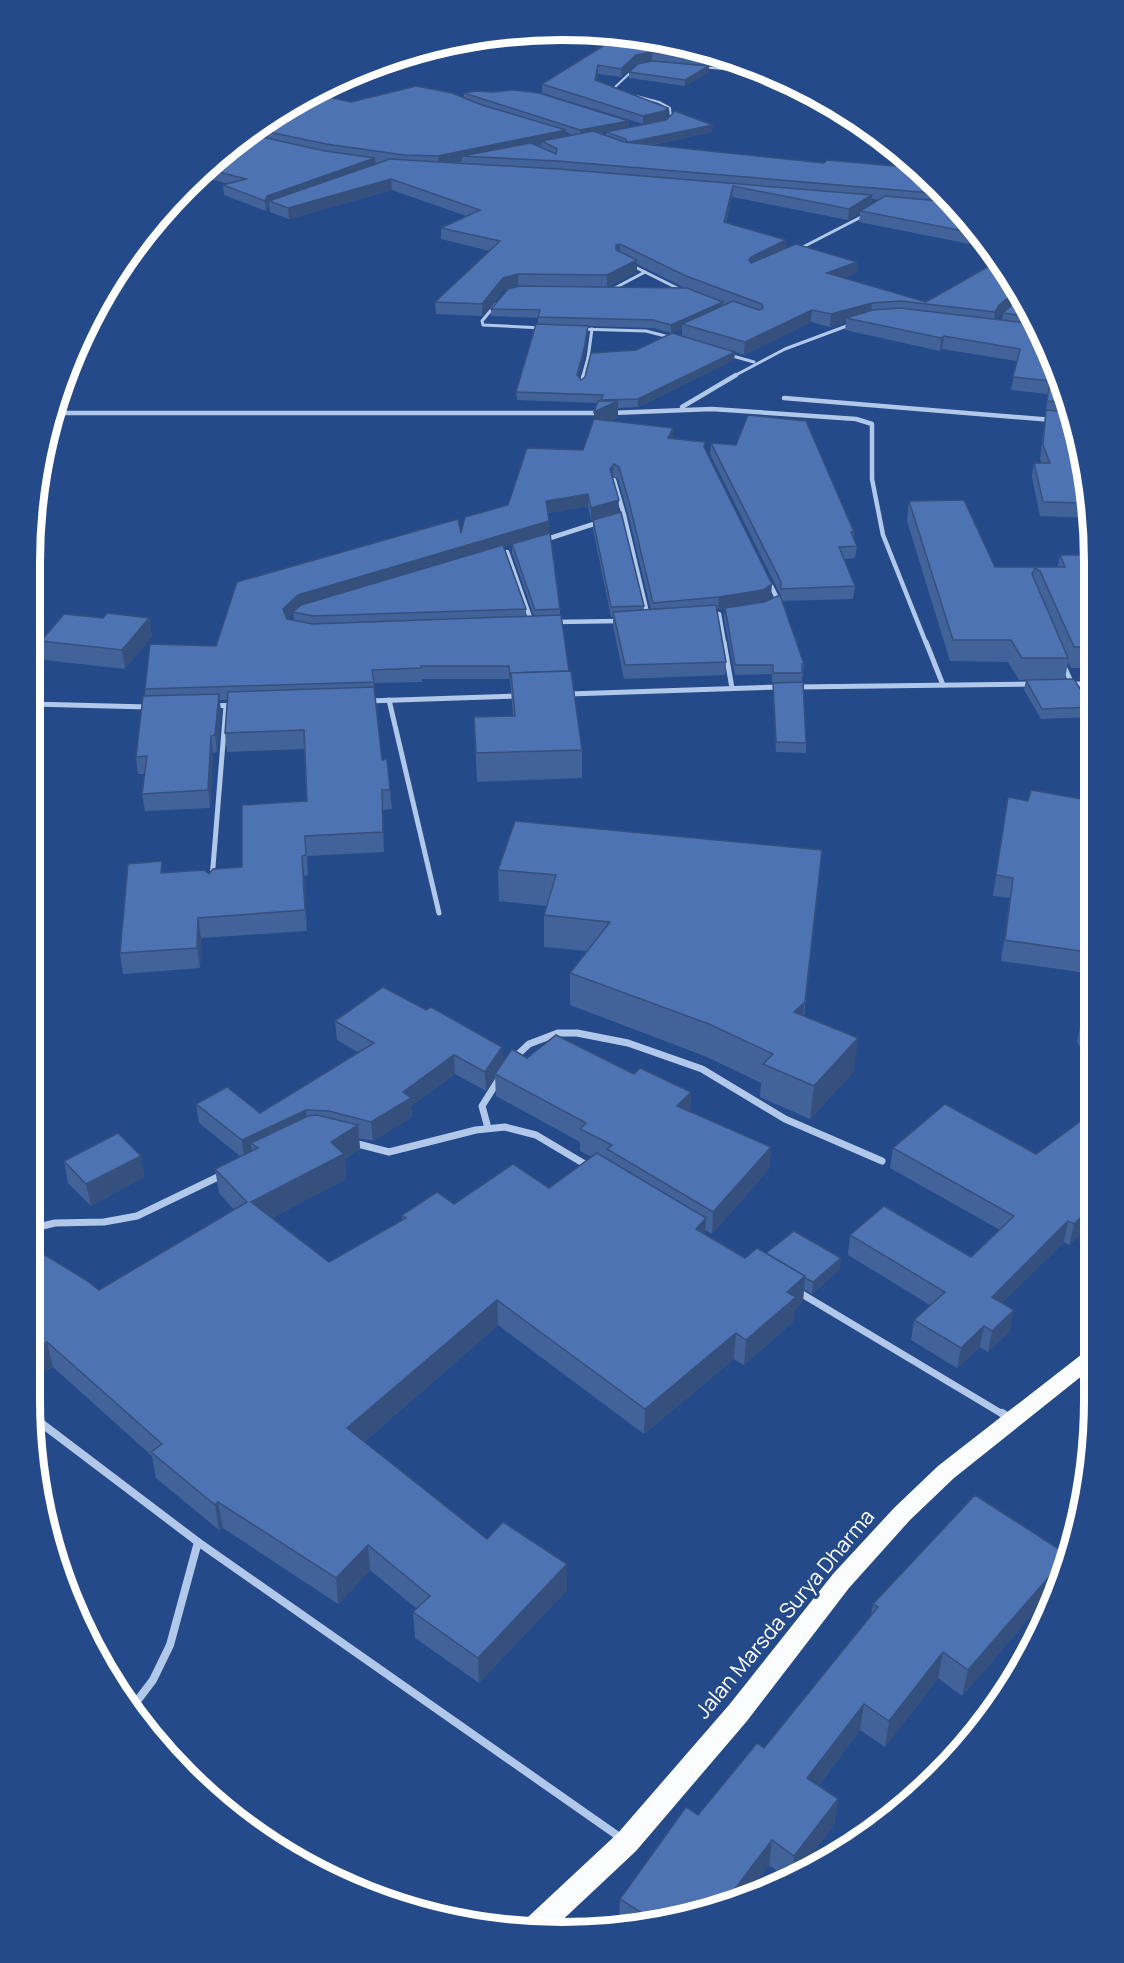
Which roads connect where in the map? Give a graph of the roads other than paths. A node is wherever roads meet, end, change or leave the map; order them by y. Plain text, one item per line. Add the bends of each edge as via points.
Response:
1 (693, 66) edge
2 (636, 67) edge
3 (736, 70) edge
4 (621, 93) edge
5 (631, 95) edge
6 (665, 123) edge
7 (866, 214) edge
8 (791, 253) edge
9 (628, 263) edge
10 (645, 272) junction
11 (619, 292) edge
12 (675, 292) edge
13 (500, 300) edge
14 (855, 323) edge
15 (547, 328) edge
16 (569, 329) edge
17 (592, 329) junction
18 (681, 333) edge
19 (671, 338) junction
20 (681, 340) edge
21 (662, 342) edge
22 (723, 353) edge
23 (588, 358) junction
24 (607, 358) edge
25 (754, 362) junction
26 (581, 384) edge
27 (784, 398) dead end
28 (680, 408) junction
29 (62, 413) edge
30 (1060, 420) edge
31 (614, 480) edge
32 (624, 515) junction
33 (613, 518) edge
34 (603, 522) edge
35 (539, 542) edge
36 (518, 548) edge
37 (507, 552) junction
38 (496, 555) edge
39 (765, 575) edge
40 (771, 604) edge
41 (730, 612) edge
42 (719, 614) junction
43 (700, 616) edge
44 (660, 619) edge
45 (637, 620) edge
46 (649, 620) junction
47 (626, 621) edge
48 (532, 623) junction
49 (520, 624) edge
50 (1063, 664) edge
51 (1037, 684) edge
52 (1060, 684) edge
53 (1072, 684) junction
54 (1084, 684) edge
55 (943, 685) junction
56 (732, 688) junction
57 (567, 694) edge
58 (531, 695) edge
59 (389, 700) junction
60 (366, 701) edge
61 (40, 704) edge
62 (237, 705) edge
63 (204, 706) edge
64 (226, 706) junction
65 (150, 707) edge
66 (211, 889) edge
67 (439, 913) dead end
68 (488, 1128) junction
69 (345, 1140) edge
70 (882, 1161) dead end
71 (591, 1168) edge
72 (230, 1171) edge
73 (40, 1227) edge
74 (787, 1285) edge
75 (1084, 1363) edge
76 (1013, 1420) junction
77 (41, 1423) edge
78 (198, 1542) junction
79 (136, 1702) edge
80 (627, 1842) junction
81 (542, 1921) edge

1 - 3 street
2 - 4 street via 612,90
5 - 6 street via 670,108 671,118
7 - 8 street
9 - 10 street
10 - 11 street via 608,291
10 - 12 street via 687,292
13 - 15 street via 482,321 483,325
14 - 25 street
16 - 17 street
17 - 19 street via 646,331
17 - 23 street
18 - 19 street
19 - 20 street
19 - 21 street
22 - 25 street
23 - 24 street
23 - 26 street
25 - 28 street
27 - 30 street
28 - 29 street via 604,414
28 - 55 street via 856,419 872,424 873,479 883,535
31 - 32 street
32 - 33 street
32 - 46 street
34 - 35 street
36 - 37 street
37 - 38 street
37 - 48 street
39 - 40 street via 776,596
41 - 42 street
42 - 43 street
42 - 56 street
44 - 46 street
45 - 46 street
47 - 48 street
48 - 49 street
50 - 53 street
51 - 55 street
52 - 53 street
53 - 54 street
55 - 56 street
56 - 57 street
58 - 59 street
59 - 60 street
59 - 67 street
61 - 65 street
62 - 64 street
63 - 64 street
64 - 66 street
68 - 69 street via 403,1150 378,1150
68 - 70 street via 482,1107 517,1054 540,1039 563,1032 634,1046 690,1064 786,1120
68 - 71 street via 517,1129
72 - 73 street via 137,1216
74 - 76 street
75 - 76 highway, Jalan Marsda Surya Dharma
76 - 80 highway, Jalan Marsda Surya Dharma via 946,1472 902,1514 841,1581 738,1713
77 - 78 street
78 - 79 street via 170,1645 153,1680
78 - 80 street
80 - 81 highway, Jalan Marsda Surya Dharma

